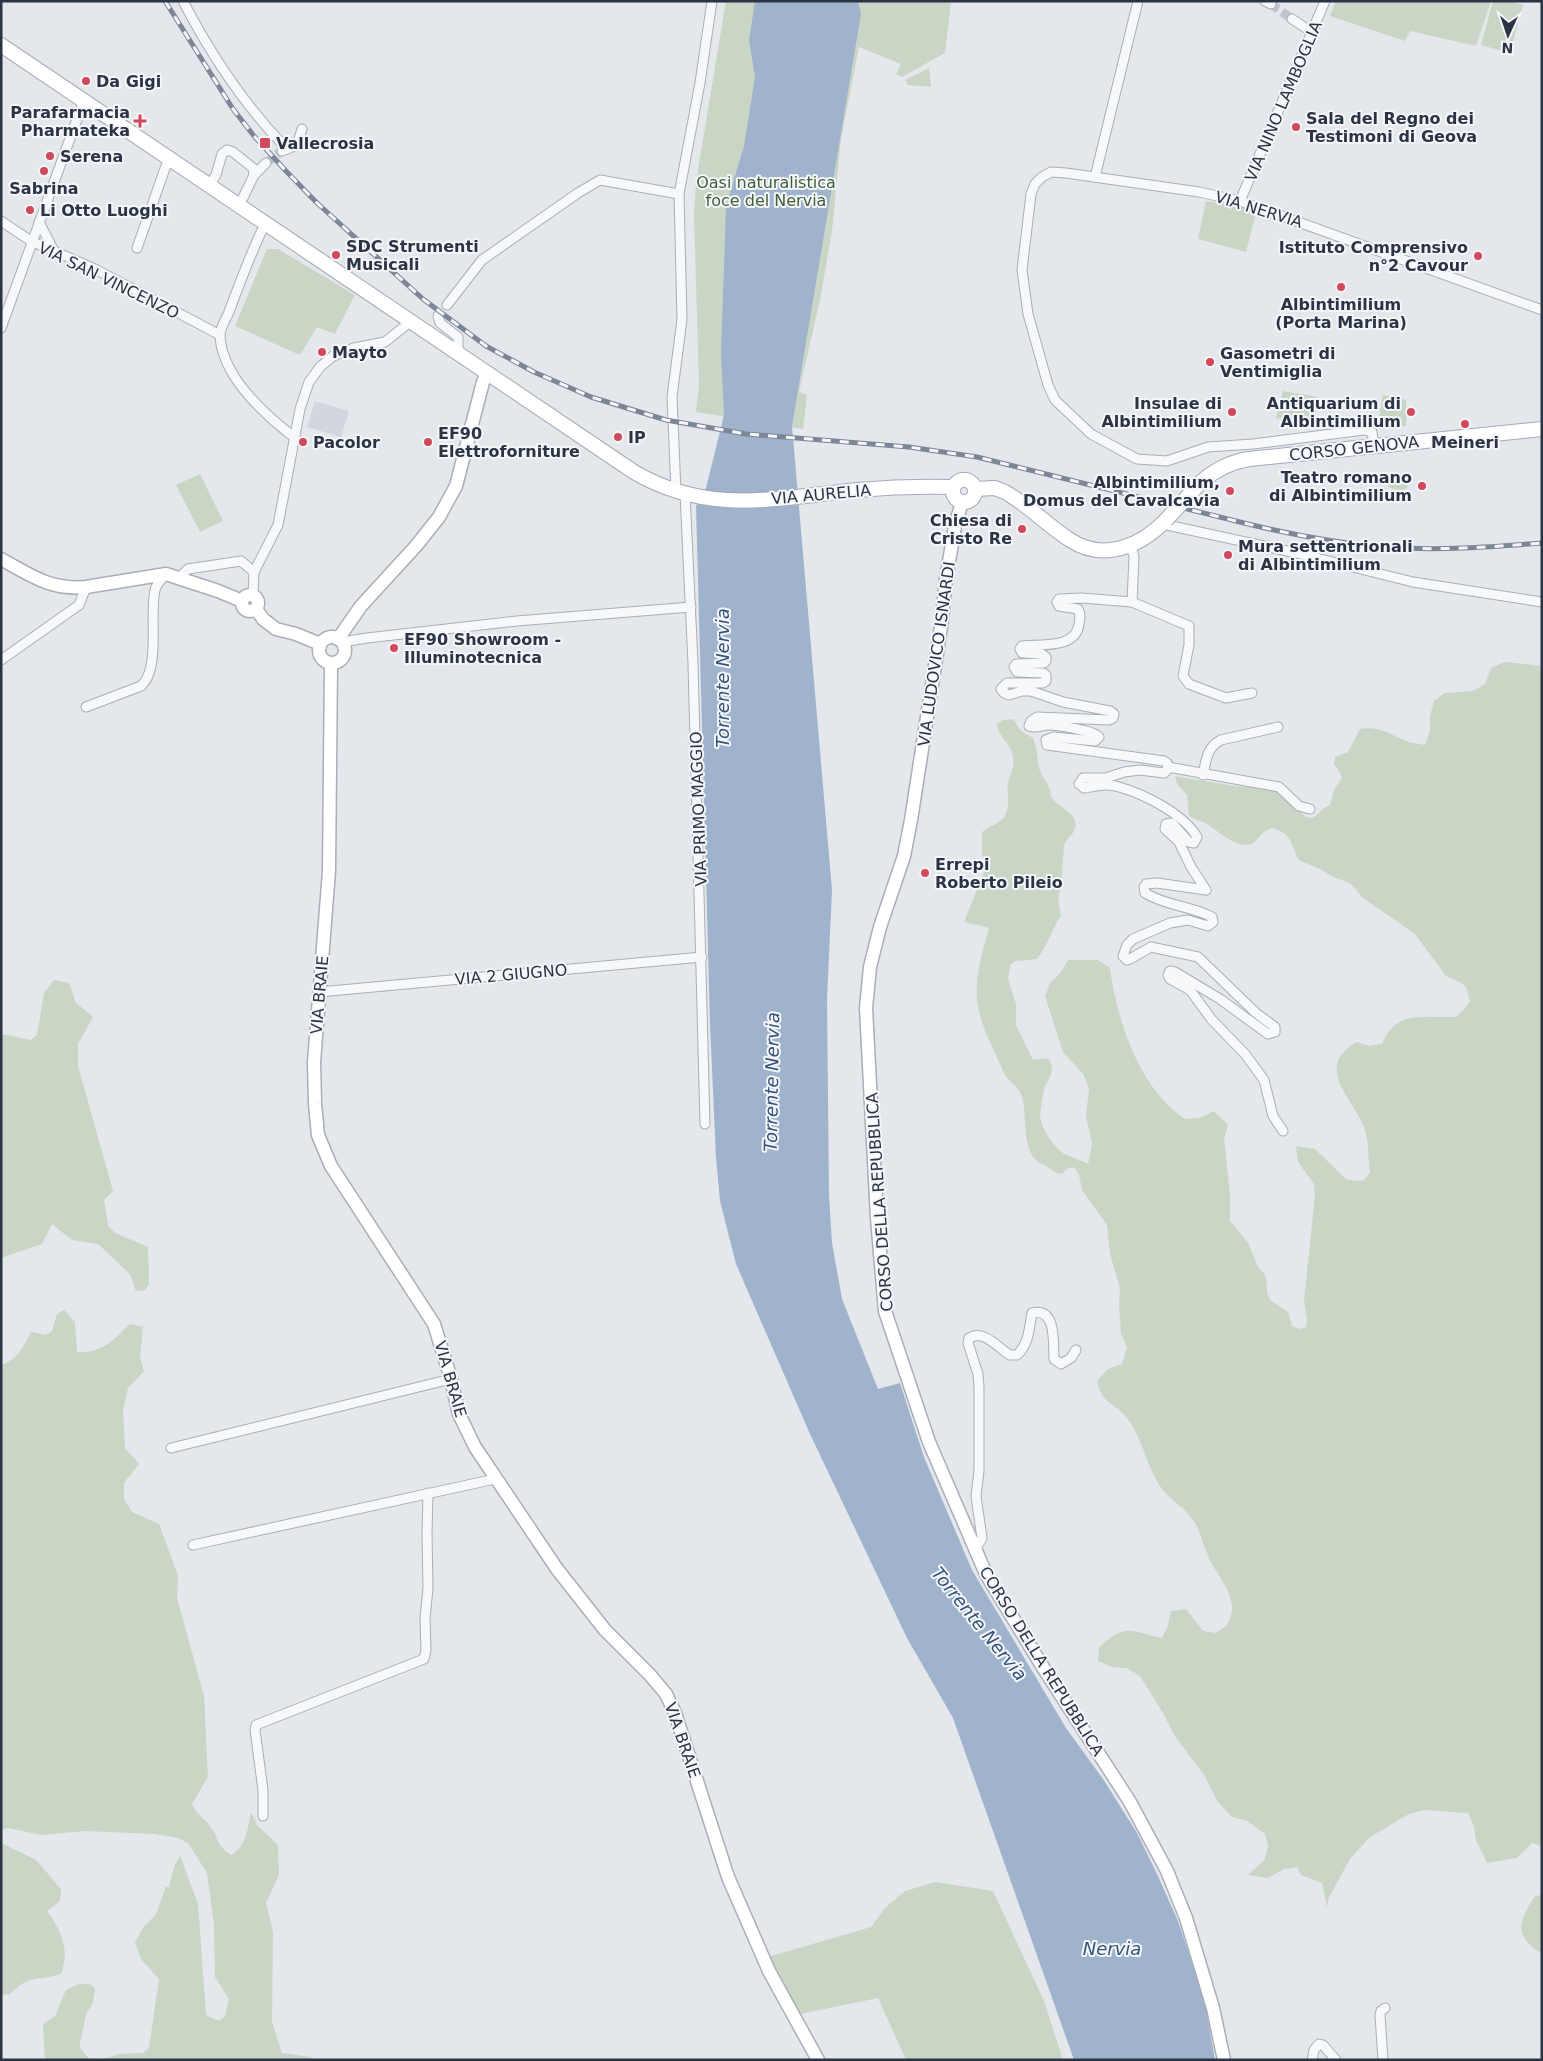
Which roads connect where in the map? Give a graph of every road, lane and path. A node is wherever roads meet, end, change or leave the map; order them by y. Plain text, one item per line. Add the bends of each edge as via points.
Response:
1 (183, 1) edge
2 (712, 1) edge
3 (1138, 1) edge
4 (1325, 1) edge
5 (1292, 19) tunnel mouth
6 (1312, 32) junction
7 (1, 45) edge
8 (84, 100) junction
9 (302, 129) dead end
10 (169, 157) junction
11 (266, 163) tunnel mouth
12 (254, 175) junction
13 (1095, 177) junction
14 (210, 184) junction
15 (679, 194) junction
16 (1240, 201) junction
17 (239, 206) junction
18 (1, 221) edge
19 (39, 222) junction
20 (265, 224) junction
21 (32, 242) junction
22 (137, 248) dead end
23 (54, 251) junction
24 (447, 305) dead end
25 (1542, 310) edge
26 (438, 316) dead end
27 (410, 322) junction
28 (1, 328) edge
29 (220, 335) junction
30 (458, 354) junction
31 (487, 374) junction
32 (1542, 429) edge
33 (295, 438) junction
34 (1374, 445) junction
35 (975, 489) junction
36 (683, 494) junction
37 (957, 495) junction
38 (1164, 522) junction
39 (1131, 546) junction
40 (1, 560) edge
41 (254, 572) junction
42 (166, 574) junction
43 (179, 578) junction
44 (86, 587) junction
45 (247, 598) junction
46 (1132, 602) junction
47 (1542, 602) edge
48 (691, 607) junction
49 (340, 640) junction
50 (320, 644) junction
51 (1, 660) edge
52 (331, 663) junction
53 (1252, 694) dead end
54 (86, 707) dead end
55 (1278, 726) dead end
56 (1168, 767) junction
57 (1203, 775) junction
58 (917, 782) joint
59 (1310, 809) dead end
60 (702, 956) junction
61 (319, 992) junction
62 (705, 1124) dead end
63 (1283, 1131) dead end
64 (1076, 1350) dead end
65 (451, 1379) junction
66 (171, 1448) dead end
67 (495, 1479) junction
68 (428, 1493) junction
69 (193, 1545) dead end
70 (975, 1551) junction
71 (263, 1816) dead end
72 (1385, 2008) dead end
73 (818, 2060) edge
74 (1224, 2060) edge
75 (1312, 2060) edge
76 (1336, 2060) edge
77 (1383, 2060) edge

1 - 9 street via 219,62 284,150 297,145
2 - 15 street, VIA PRIMO MAGGIO
3 - 13 street
4 - 6 street, VIA NINO LAMBOGLIA
5 - 6 street
6 - 16 street, VIA NINO LAMBOGLIA
7 - 8 main road, VIA AURELIA
8 - 10 main road, VIA AURELIA
8 - 19 street
10 - 14 main road, VIA AURELIA
10 - 22 street
11 - 12 street
12 - 14 street via 253,168 227,150 222,154
12 - 17 street
13 - 16 street, VIA NERVIA
13 - 34 street, VIA NERVIA via 1052,172 1035,184 1031,194 1023,259 1024,296 1051,393 1061,408 1105,443 1144,461 1175,459 1208,447 1364,430 1372,432
14 - 17 main road, VIA AURELIA
15 - 24 street via 600,180 482,260
15 - 36 street, VIA PRIMO MAGGIO via 682,319 672,397
16 - 25 street, VIA NERVIA
17 - 20 main road, VIA AURELIA
18 - 21 street, VIA SAN VINCENZO
19 - 21 street
19 - 23 street
20 - 27 main road, VIA AURELIA
20 - 29 street
21 - 23 street, VIA SAN VINCENZO
21 - 28 street
23 - 29 street, VIA SAN VINCENZO
26 - 30 street via 440,322 458,337
27 - 30 main road, VIA AURELIA
27 - 33 street via 393,338 333,356 320,367 308,382
29 - 33 street via 233,373 267,416
30 - 31 main road, VIA AURELIA
31 - 36 main road, VIA AURELIA via 634,472
31 - 49 street via 456,486 439,517 361,606
32 - 34 main road, CORSO GENOVA
33 - 41 street via 278,525
34 - 38 main road, CORSO GENOVA, bridge via 1238,461 1218,469 1201,482
35 - 37 main road via 972,498
35 - 37 main road, VIA AURELIA via 971,482 958,481
35 - 39 main road via 995,488 1005,492 1082,546 1106,550
36 - 37 main road, VIA AURELIA via 739,501 913,486
36 - 48 street, VIA PRIMO MAGGIO
37 - 58 street, VIA LUDOVICO ISNARDI
38 - 39 main road
38 - 47 street via 1413,582
39 - 46 street via 1134,557
40 - 44 street via 54,586
41 - 43 street via 241,561 188,569
41 - 45 street
42 - 43 street
42 - 44 street
42 - 54 street via 154,591 153,643 146,682
43 - 45 street
44 - 51 street via 79,605
45 - 50 street via 258,603 256,609 276,629
46 - 53 street via 1189,626 1183,676 1189,684 1226,698
46 - 56 street via 1060,599 1057,602 1060,606 1078,609 1081,614 1074,637 1059,643 1022,646 1022,653 1042,654 1046,661 1016,664 1014,667 1017,672 1043,673 1046,681 1007,683 1001,689 1009,695 1031,691 1114,714 1109,720 1037,717 1029,726 1055,726 1096,733 1099,737 1095,741 1054,737 1046,740 1047,745 1164,761
48 - 49 street
48 - 60 street, VIA PRIMO MAGGIO
49 - 50 street via 332,637
49 - 52 street via 345,649 344,656
50 - 52 street via 321,656
52 - 61 street, VIA BRAIE via 329,871
55 - 57 street via 1213,744 1208,751
56 - 57 street
56 - 63 street via 1162,774 1140,770 1106,778 1083,778 1079,782 1084,788 1118,786 1165,807 1187,823 1197,837 1190,843 1172,823 1165,826 1179,842 1206,890 1157,883 1147,883 1144,890 1156,900 1199,910 1212,917 1212,924 1206,926 1188,920 1170,923 1133,940 1123,956 1130,959 1151,946 1198,957 1256,1014 1274,1025 1275,1032 1268,1034 1175,972 1170,971 1168,975 1196,996 1212,1020 1245,1054 1264,1080 1273,1116
57 - 59 street via 1279,787 1299,806
58 - 70 street, CORSO DELLA REPUBBLICA via 904,856 870,967 866,1008 877,1218 885,1311 929,1442
60 - 61 street, VIA 2 GIUGNO
60 - 62 street, VIA PRIMO MAGGIO
61 - 65 street, VIA BRAIE via 314,1062 318,1135 331,1166 434,1324
64 - 70 street via 1061,1364 1054,1359 1052,1326 1045,1314 1038,1312 1032,1313 1027,1340 1017,1355 1010,1355 981,1336 969,1338 980,1388 976,1496 982,1538
65 - 66 street
65 - 67 street, VIA BRAIE via 459,1414
67 - 68 street
67 - 73 street, VIA BRAIE via 557,1569 605,1630 666,1694 675,1712 728,1877 769,1971
68 - 69 street
68 - 71 street via 424,1659 256,1725
70 - 74 street, CORSO DELLA REPUBBLICA via 998,1595 1130,1802 1167,1872 1186,1918 1205,1979
72 - 77 street via 1380,2015
75 - 76 street via 1319,2044

